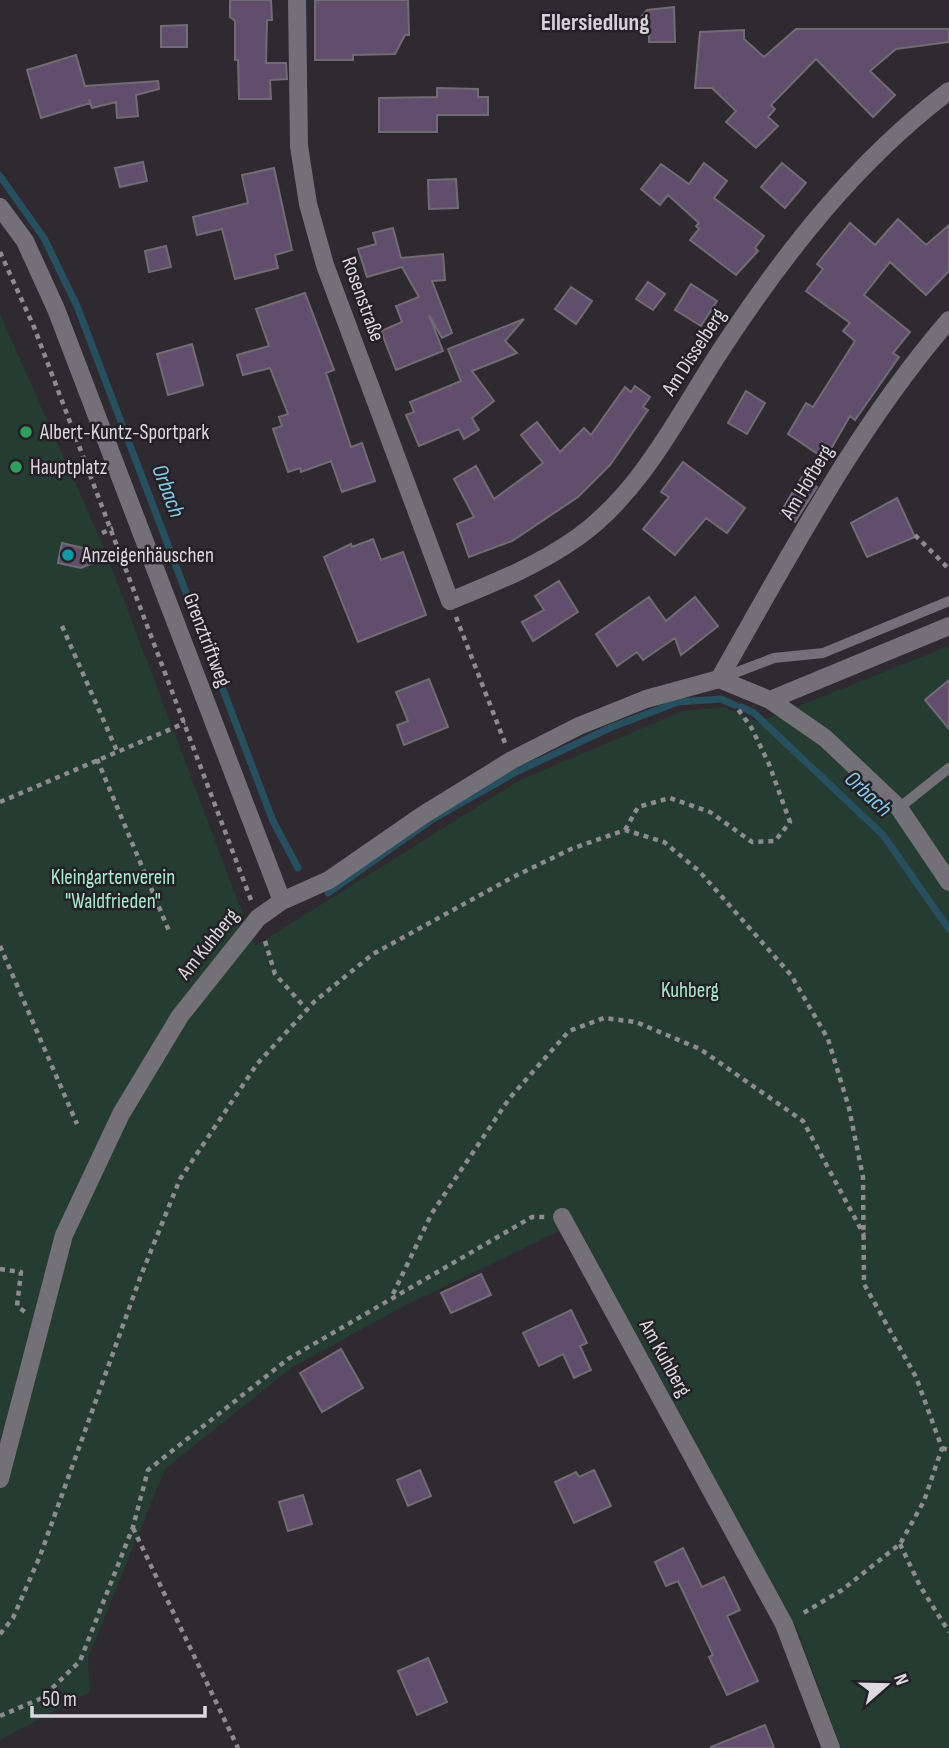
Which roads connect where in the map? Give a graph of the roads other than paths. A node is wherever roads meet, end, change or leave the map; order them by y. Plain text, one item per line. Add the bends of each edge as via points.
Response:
1 (297, 0) edge
2 (949, 91) edge
3 (0, 207) edge
4 (949, 320) edge
5 (450, 601) joint
6 (949, 601) edge
7 (949, 626) edge
8 (719, 679) junction
9 (770, 700) junction
10 (949, 768) edge
11 (898, 808) junction
12 (949, 881) edge
13 (282, 901) junction
14 (562, 1217) road end
15 (0, 1479) edge
16 (831, 1748) edge

1 - 5 street, Rosenstraße via 299,146 308,204 325,265
2 - 5 street, Am Disselberg via 881,149 830,202 720,351 645,469 613,504 580,536 541,560
3 - 13 street, Grenztriftweg via 24,242 56,309
4 - 8 street, Am Hofberg via 883,402 839,470
6 - 8 lane via 823,653 774,658
7 - 9 street
8 - 9 street
8 - 13 street, Am Kuhberg via 646,699 512,760 329,880
9 - 11 street via 825,738
10 - 11 lane
11 - 12 street
13 - 15 street, Am Kuhberg via 258,918 180,1016 121,1114 70,1223
14 - 16 street, Am Kuhberg via 784,1624

